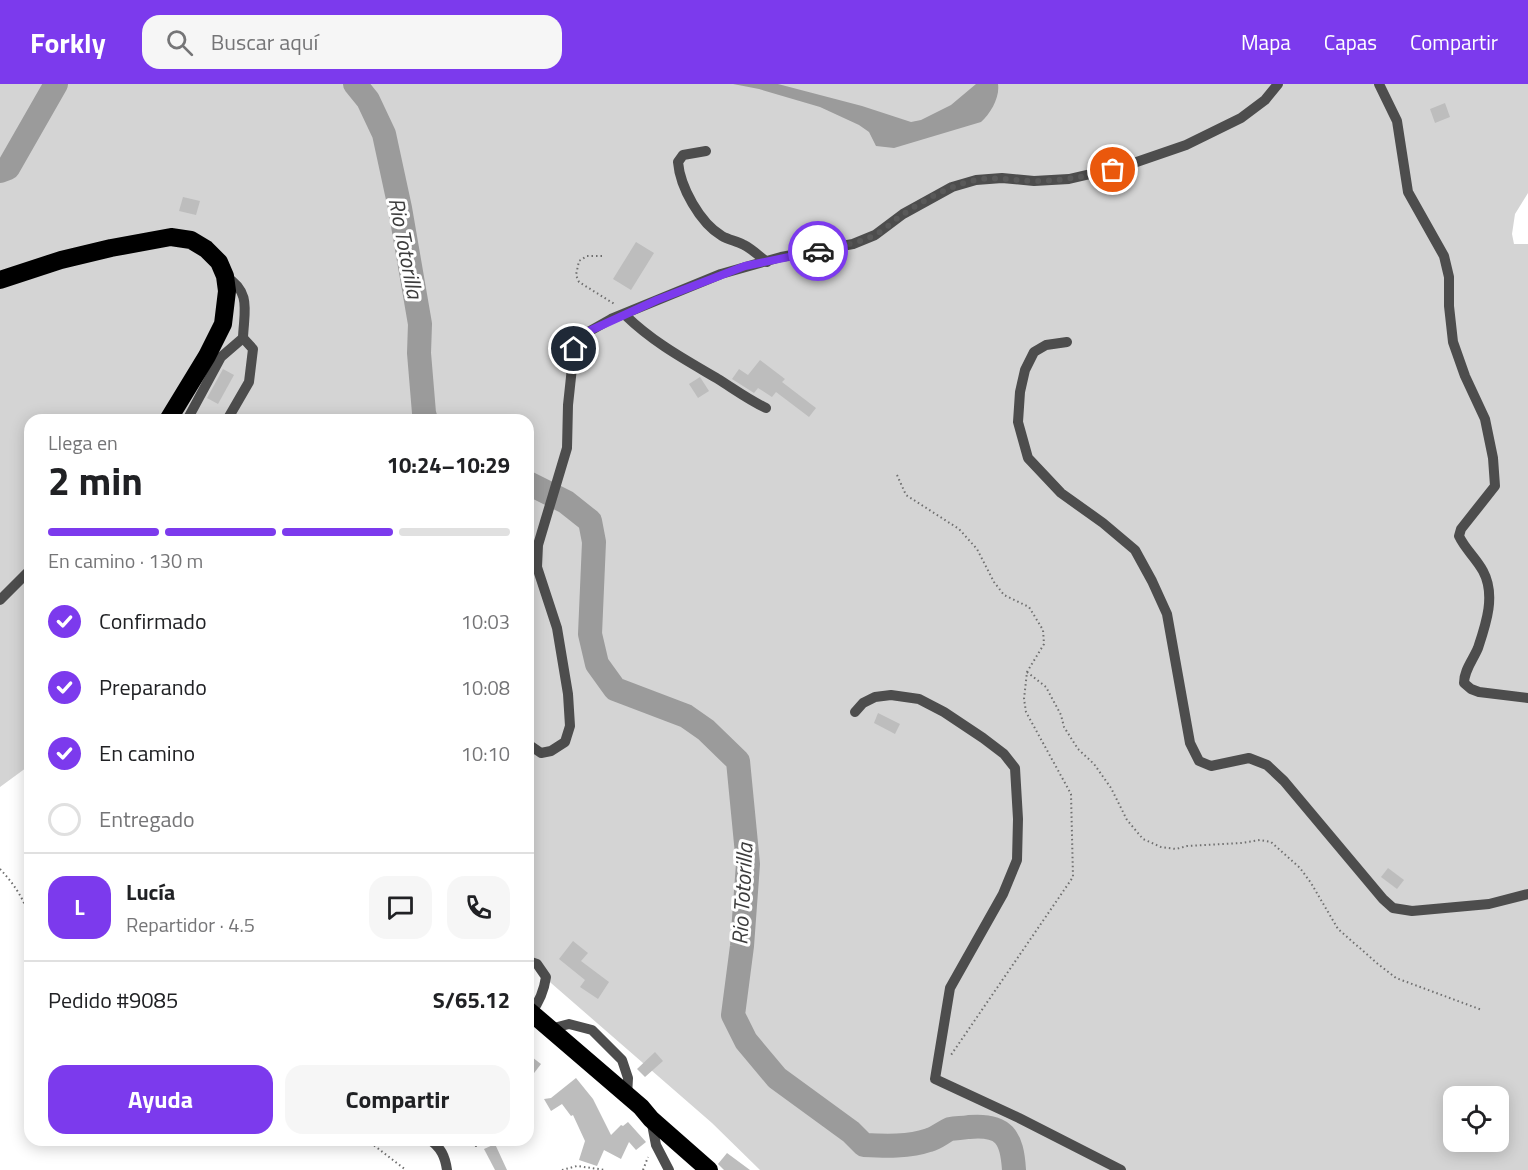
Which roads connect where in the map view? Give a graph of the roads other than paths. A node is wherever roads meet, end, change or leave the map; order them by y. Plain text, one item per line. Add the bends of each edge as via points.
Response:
1 (1278, 84) edge
2 (1379, 84) edge
3 (706, 151) dead end
4 (767, 262) junction
5 (225, 276) junction
6 (0, 280) edge
7 (625, 315) junction
8 (243, 339) junction
9 (1067, 342) dead end
10 (766, 408) dead end
11 (172, 414) edge
12 (190, 414) edge
13 (230, 414) edge
14 (24, 576) edge
15 (0, 600) edge
16 (1528, 698) edge
17 (855, 712) dead end
18 (534, 748) edge
19 (1528, 894) edge
20 (534, 963) edge
21 (534, 1005) edge
22 (534, 1016) edge
23 (550, 1029) junction
24 (627, 1096) junction
25 (651, 1119) junction
26 (438, 1146) edge
27 (447, 1170) edge
28 (669, 1170) edge
29 (709, 1170) edge
30 (1121, 1170) edge

1 - 4 street via 1241,118 1186,145 1135,163 1069,179 976,180 934,196 875,235 853,244
2 - 16 street via 1397,122 1408,192 1444,256 1453,342 1485,418 1493,458 1495,486 1459,536 1488,583 1486,626 1464,682 1479,692
3 - 4 street via 683,155 678,162 692,201 705,221 722,236 745,245
4 - 7 street via 721,274
5 - 6 highway via 219,262 206,249 191,240 171,237 61,260
5 - 8 street via 245,296
5 - 11 highway via 223,324
7 - 10 street via 678,357
7 - 18 street via 587,332 574,349 567,448 538,545 537,567 557,628 570,726 565,742 551,751 541,753
8 - 12 street via 221,357
8 - 13 street via 253,350 249,382
9 - 19 street via 1046,345 1034,352 1025,370 1018,422 1028,458 1061,493 1135,550 1167,614 1190,743 1198,761 1211,766 1249,758 1267,765 1393,908 1412,911 1489,904
14 - 15 street
17 - 30 street via 875,697 919,699 983,738 1015,768 1017,860 950,988 935,1079
20 - 21 street via 546,977 544,990
22 - 23 highway
23 - 24 highway
23 - 24 street via 569,1024 592,1030 622,1060 628,1078
24 - 25 highway
25 - 28 street via 656,1145
25 - 29 highway
26 - 27 street

